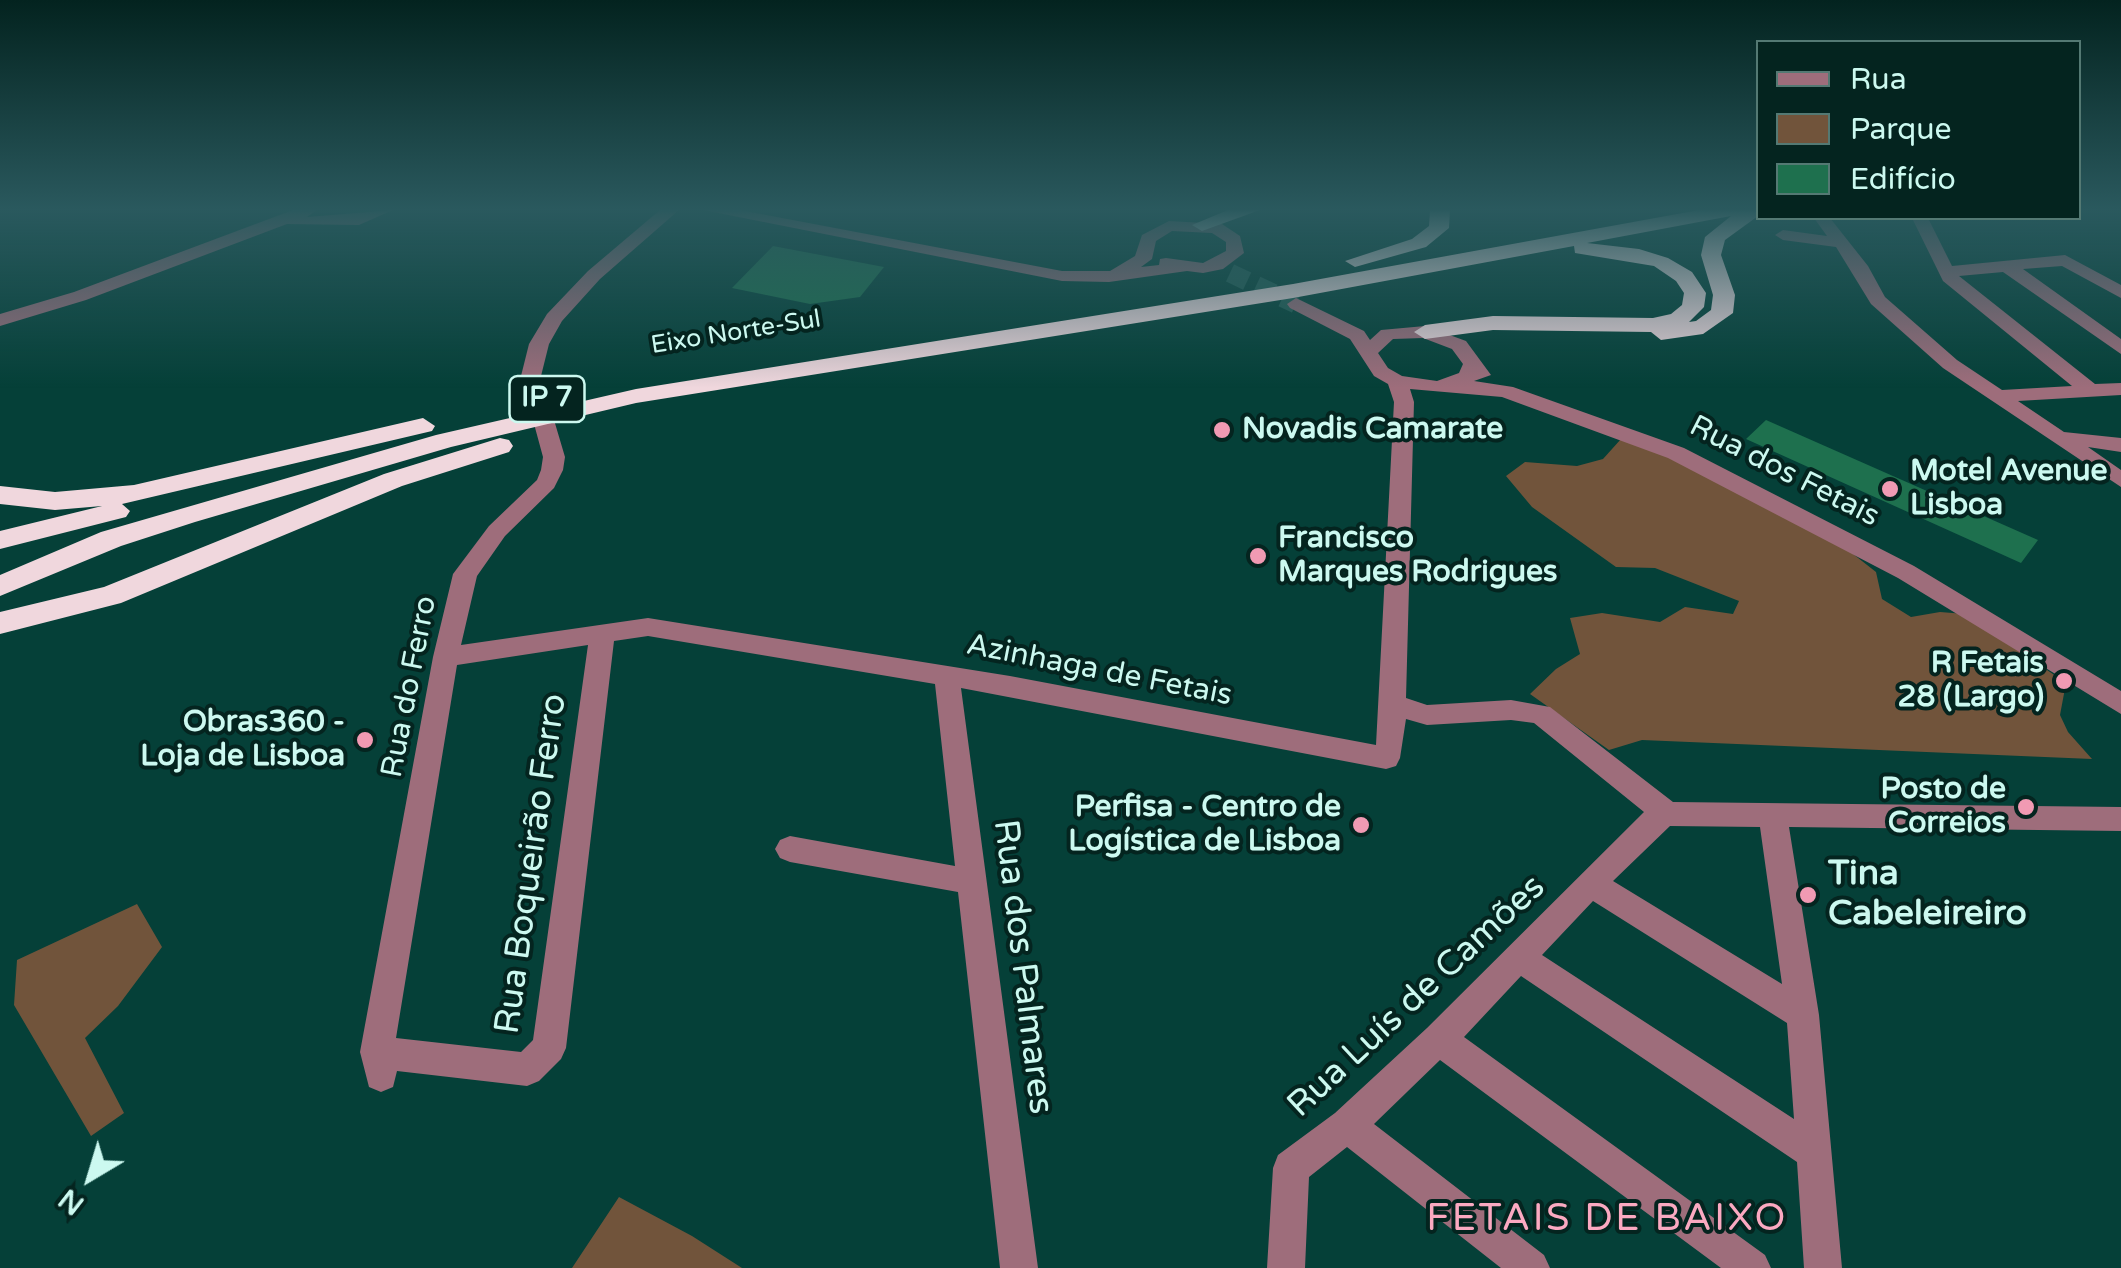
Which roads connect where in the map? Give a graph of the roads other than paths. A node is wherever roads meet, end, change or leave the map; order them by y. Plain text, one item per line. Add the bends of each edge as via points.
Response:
1 (153, 269) edge
2 (601, 269) edge
3 (1026, 269) edge
4 (1124, 269) edge
5 (1166, 269) edge
6 (1328, 269) edge
7 (1424, 269) edge
8 (1446, 269) edge
9 (1672, 269) edge
10 (1715, 269) edge
11 (1857, 269) edge
12 (1945, 269) edge
13 (1974, 269) edge
14 (2010, 269) edge
15 (2081, 269) edge
16 (1946, 272) junction
17 (1109, 277) junction
18 (1357, 282) junction
19 (2121, 293) edge
20 (1302, 298) junction
21 (1089, 315) junction
22 (0, 320) edge
23 (1415, 331) junction
24 (966, 342) junction
25 (2121, 348) edge
26 (1370, 350) junction
27 (1471, 361) junction
28 (1455, 384) junction
29 (2121, 389) edge
30 (1405, 390) junction
31 (2090, 390) junction
32 (1506, 392) junction
33 (1998, 396) junction
34 (2059, 438) junction
35 (2121, 445) edge
36 (248, 470) junction
37 (2121, 480) edge
38 (0, 495) edge
39 (0, 540) edge
40 (0, 586) edge
41 (0, 623) edge
42 (602, 634) junction
43 (446, 657) junction
44 (947, 676) junction
45 (2121, 704) edge
46 (1394, 706) junction
47 (1667, 814) junction
48 (1774, 816) junction
49 (2121, 819) edge
50 (790, 849) dead end
51 (973, 882) junction
52 (1594, 885) junction
53 (1518, 958) junction
54 (1803, 1014) junction
55 (1439, 1039) junction
56 (379, 1064) joint
57 (1347, 1125) junction
58 (1816, 1154) junction
59 (1019, 1268) edge
60 (1286, 1268) edge
61 (1531, 1268) edge
62 (1752, 1268) edge
63 (1824, 1268) edge

1 - 22 street
2 - 43 street, Rua do Ferro via 539,344 532,376 554,457 546,483 497,531 466,574
3 - 17 street
4 - 17 street
5 - 17 street
6 - 21 highway, Eixo Norte-Sul / IP 7
7 - 18 highway
8 - 18 highway
9 - 23 highway via 1695,293 1694,307 1679,319
10 - 27 highway via 1722,312 1703,327 1669,333 1500,331 1479,338
11 - 33 street via 1876,300
12 - 16 street
13 - 16 street
14 - 25 street
15 - 19 street
16 - 31 street
18 - 20 highway, Eixo Norte-Sul
20 - 21 highway, Eixo Norte-Sul / IP 7
20 - 23 street, Rua dos Fetais via 1365,324
20 - 26 street
21 - 24 highway
21 - 36 highway, Eixo Norte-Sul / IP 7 via 632,381
23 - 26 street via 1376,340
23 - 27 street, Rua dos Fetais via 1459,345
24 - 40 highway via 655,392 445,440 110,538
24 - 41 highway via 500,446 393,480 111,596
26 - 30 street via 1381,372
27 - 28 street via 1467,376
27 - 32 street, Rua dos Fetais
28 - 30 street, Rua dos Fetais
28 - 32 street, Rua dos Fetais
29 - 31 street
30 - 46 street, Azinhaga de Fetais
31 - 33 street
32 - 45 street, Rua dos Fetais via 1650,441 1838,535
33 - 34 street
34 - 35 street
34 - 37 street
36 - 38 highway via 134,494 54,502
36 - 39 highway
42 - 43 street, Azinhaga de Fetais
42 - 44 street, Azinhaga de Fetais via 648,627
42 - 56 street, Rua Boqueirão Ferro via 549,1048 527,1069
43 - 56 street, Rua do Ferro
44 - 46 street, Azinhaga de Fetais via 1386,758
44 - 51 street, Rua dos Palmares
46 - 47 street via 1426,715 1541,714
47 - 48 street
47 - 52 street, Rua Luís de Camões via 1651,822
48 - 49 street
48 - 54 street
50 - 51 street
51 - 59 street, Rua dos Palmares
52 - 53 street, Rua Luís de Camões
52 - 54 street
53 - 55 street, Rua Luís de Camões
53 - 58 street
54 - 58 street
55 - 57 street, Rua Luís de Camões
55 - 62 street
57 - 60 street, Rua Luís de Camões via 1291,1168
57 - 61 street
58 - 63 street

